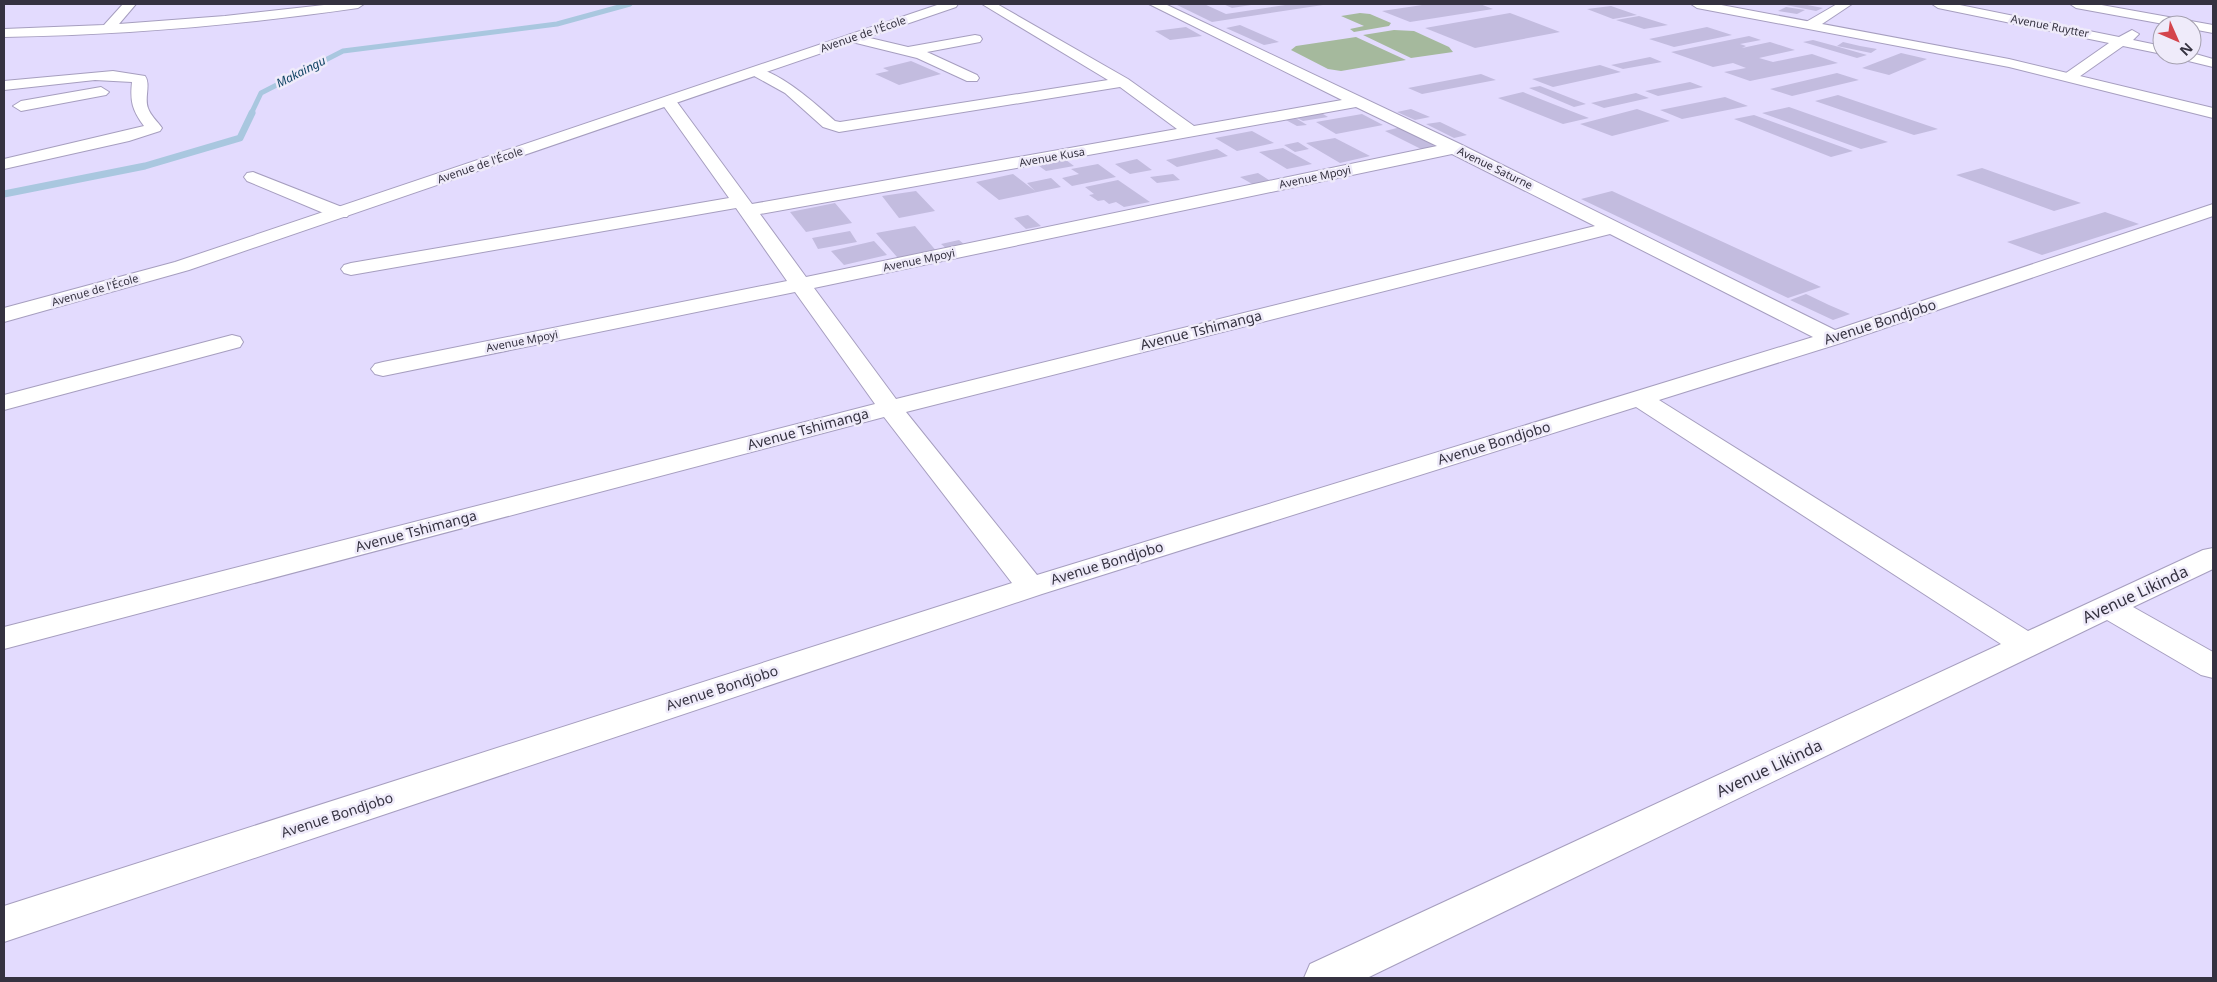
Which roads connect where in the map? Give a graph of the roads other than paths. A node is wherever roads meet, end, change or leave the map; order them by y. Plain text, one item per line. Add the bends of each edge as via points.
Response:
1 (130, 4) edge
2 (358, 4) edge
3 (952, 4) edge
4 (988, 4) edge
5 (1155, 4) edge
6 (1697, 4) edge
7 (1846, 4) edge
8 (1938, 4) edge
9 (2076, 4) edge
10 (2134, 4) edge
11 (2152, 18) junction
12 (1811, 25) junction
13 (106, 30) junction
14 (4, 33) edge
15 (853, 38) junction
16 (975, 39) dead end
17 (2123, 40) junction
18 (2152, 47) edge
19 (911, 51) junction
20 (754, 72) junction
21 (2071, 76) junction
22 (972, 78) dead end
23 (1123, 82) junction
24 (4, 85) edge
25 (139, 86) junction
26 (668, 101) junction
27 (1357, 102) junction
28 (21, 106) dead end
29 (2213, 113) edge
30 (1192, 132) junction
31 (1454, 148) junction
32 (4, 164) edge
33 (253, 177) dead end
34 (743, 207) junction
35 (2213, 210) edge
36 (340, 213) junction
37 (1614, 227) junction
38 (351, 269) dead end
39 (799, 285) junction
40 (4, 315) edge
41 (1833, 338) junction
42 (232, 342) dead end
43 (383, 369) dead end
44 (1639, 398) junction
45 (4, 403) edge
46 (890, 408) junction
47 (2213, 557) edge
48 (1031, 587) junction
49 (2108, 607) junction
50 (4, 638) edge
51 (2027, 646) junction
52 (2213, 666) edge
53 (4, 924) edge
54 (1325, 978) edge

1 - 13 street
2 - 13 street via 257,17
3 - 15 street, Avenue de l'École
4 - 23 street
5 - 27 street, Avenue Saturne
6 - 12 street
7 - 12 street
8 - 17 street, Avenue Ruytter
9 - 11 street
10 - 11 street
11 - 17 street
12 - 21 street
13 - 14 street
15 - 19 street
15 - 20 street, Avenue de l'École
16 - 19 street
17 - 18 street, Avenue Ruytter
17 - 21 street
19 - 22 street
20 - 23 street via 790,90 829,124 839,127
20 - 26 street, Avenue de l'École
21 - 29 street
23 - 30 street
24 - 25 street via 117,75 140,79
25 - 28 street
25 - 32 street via 140,110 154,128
26 - 34 street
26 - 36 street, Avenue de l'École
27 - 30 street, Avenue Kusa
27 - 31 street, Avenue Saturne
30 - 34 street, Avenue Kusa
31 - 37 street, Avenue Saturne
31 - 39 street, Avenue Mpoyi
33 - 36 street
34 - 38 street, Avenue Kusa
34 - 39 street
35 - 41 street, Avenue Bondjobo
36 - 40 street, Avenue de l'École via 182,266
37 - 41 street, Avenue Saturne
37 - 46 street, Avenue Tshimanga
39 - 43 street, Avenue Mpoyi
39 - 46 street
41 - 44 street, Avenue Bondjobo
42 - 45 street
44 - 48 street, Avenue Bondjobo
44 - 51 street
46 - 48 street
46 - 50 street, Avenue Tshimanga
47 - 49 street, Avenue Likinda
48 - 53 street, Avenue Bondjobo
49 - 51 street, Avenue Likinda
49 - 52 street
51 - 54 street, Avenue Likinda

